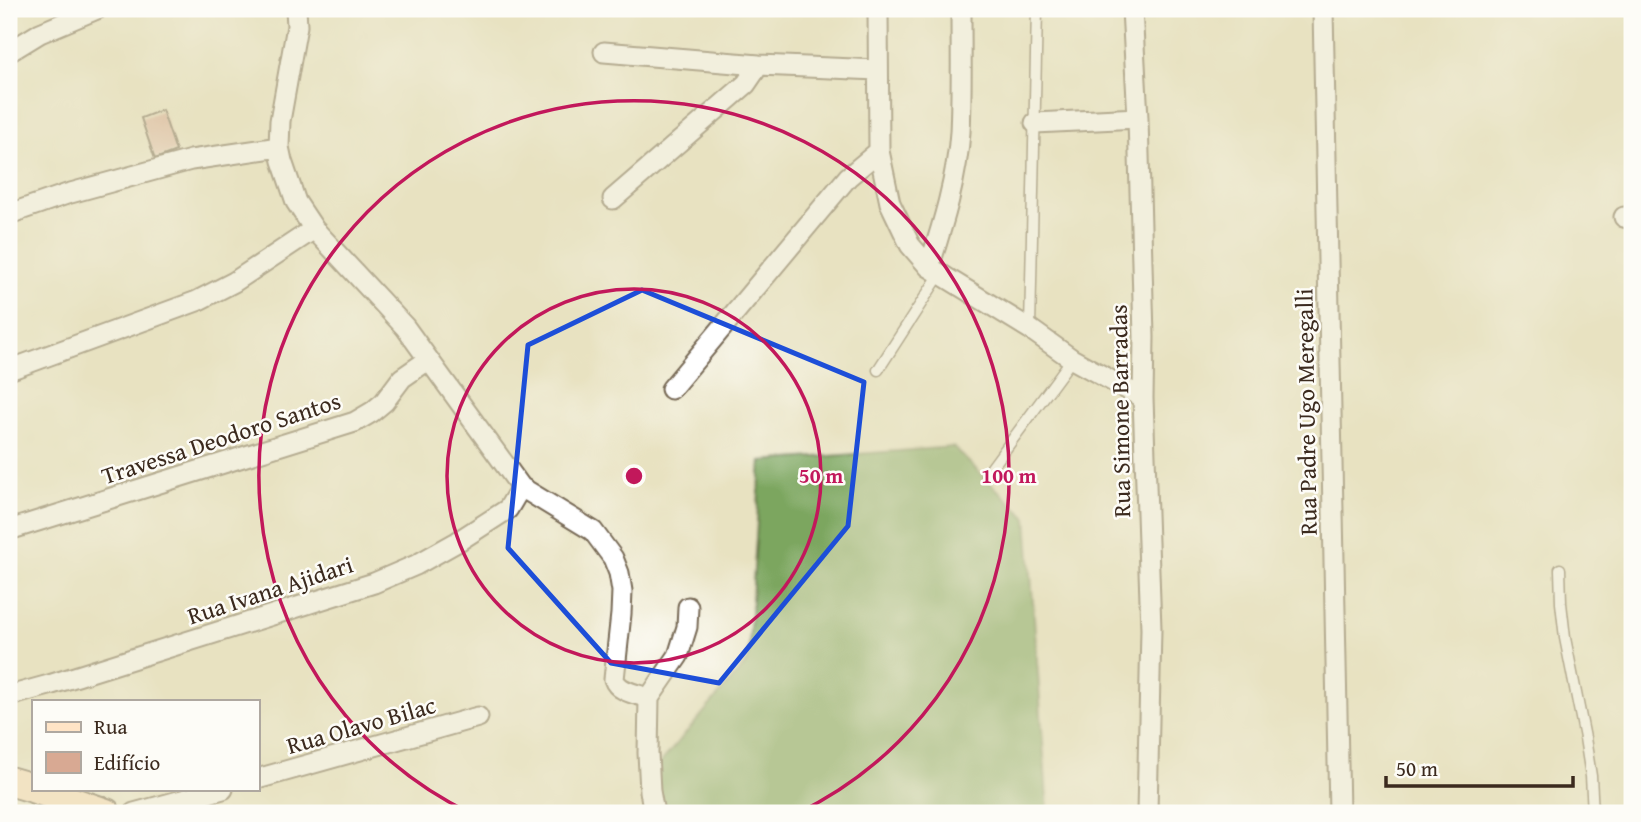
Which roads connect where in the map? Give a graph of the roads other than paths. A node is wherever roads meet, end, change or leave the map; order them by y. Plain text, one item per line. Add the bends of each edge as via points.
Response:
1 (97, 9) edge
2 (296, 9) edge
3 (878, 9) edge
4 (961, 9) edge
5 (1037, 9) edge
6 (1132, 9) edge
7 (1324, 9) edge
8 (9, 52) edge
9 (604, 52) dead end
10 (760, 65) junction
11 (878, 69) junction
12 (1138, 118) junction
13 (1035, 123) junction
14 (279, 147) junction
15 (879, 151) junction
16 (613, 199) dead end
17 (9, 214) edge
18 (314, 229) junction
19 (935, 271) junction
20 (1030, 329) junction
21 (1072, 359) junction
22 (428, 360) junction
23 (9, 370) edge
24 (878, 370) dead end
25 (671, 389) dead end
26 (1143, 398) junction
27 (987, 474) dead end
28 (521, 487) junction
29 (9, 530) edge
30 (1560, 569) dead end
31 (688, 607) dead end
32 (51, 693) edge
33 (9, 696) edge
34 (649, 698) junction
35 (478, 717) dead end
36 (259, 778) edge
37 (9, 781) edge
38 (32, 787) edge
39 (45, 790) edge
40 (219, 790) edge
41 (73, 795) edge
42 (106, 813) edge
43 (134, 813) edge
44 (654, 813) edge
45 (1147, 813) edge
46 (1339, 813) edge
47 (1593, 813) edge

1 - 8 street
2 - 14 street
3 - 11 street
4 - 19 street via 960,134
5 - 13 lane
6 - 12 street, Rua Simone Barradas
7 - 46 street, Rua Padre Ugo Meregalli
9 - 10 street
10 - 11 street
10 - 16 street via 746,85
11 - 15 street
12 - 13 street
12 - 26 street, Rua Simone Barradas
13 - 20 lane
14 - 17 street via 191,160
14 - 18 street via 296,202
15 - 19 street via 890,203 910,245
15 - 25 street via 848,177
18 - 22 street via 405,327
18 - 23 street via 197,301
19 - 20 street
19 - 24 lane
20 - 21 street
21 - 26 street
21 - 27 lane
22 - 28 street
22 - 29 street, Travessa Deodoro Santos via 402,378 384,402 355,422
26 - 45 street, Rua Simone Barradas via 1150,629
28 - 32 street, Rua Ivana Ajidari via 508,509 416,565
28 - 34 street via 593,531 613,558 622,591 614,679 620,688
30 - 47 lane via 1563,626 1585,738
31 - 34 street via 678,656
32 - 33 street, Rua Ivana Ajidari
34 - 44 street
35 - 36 street, Rua Olavo Bilac
37 - 38 main road
39 - 41 main road
40 - 43 street
41 - 42 main road

